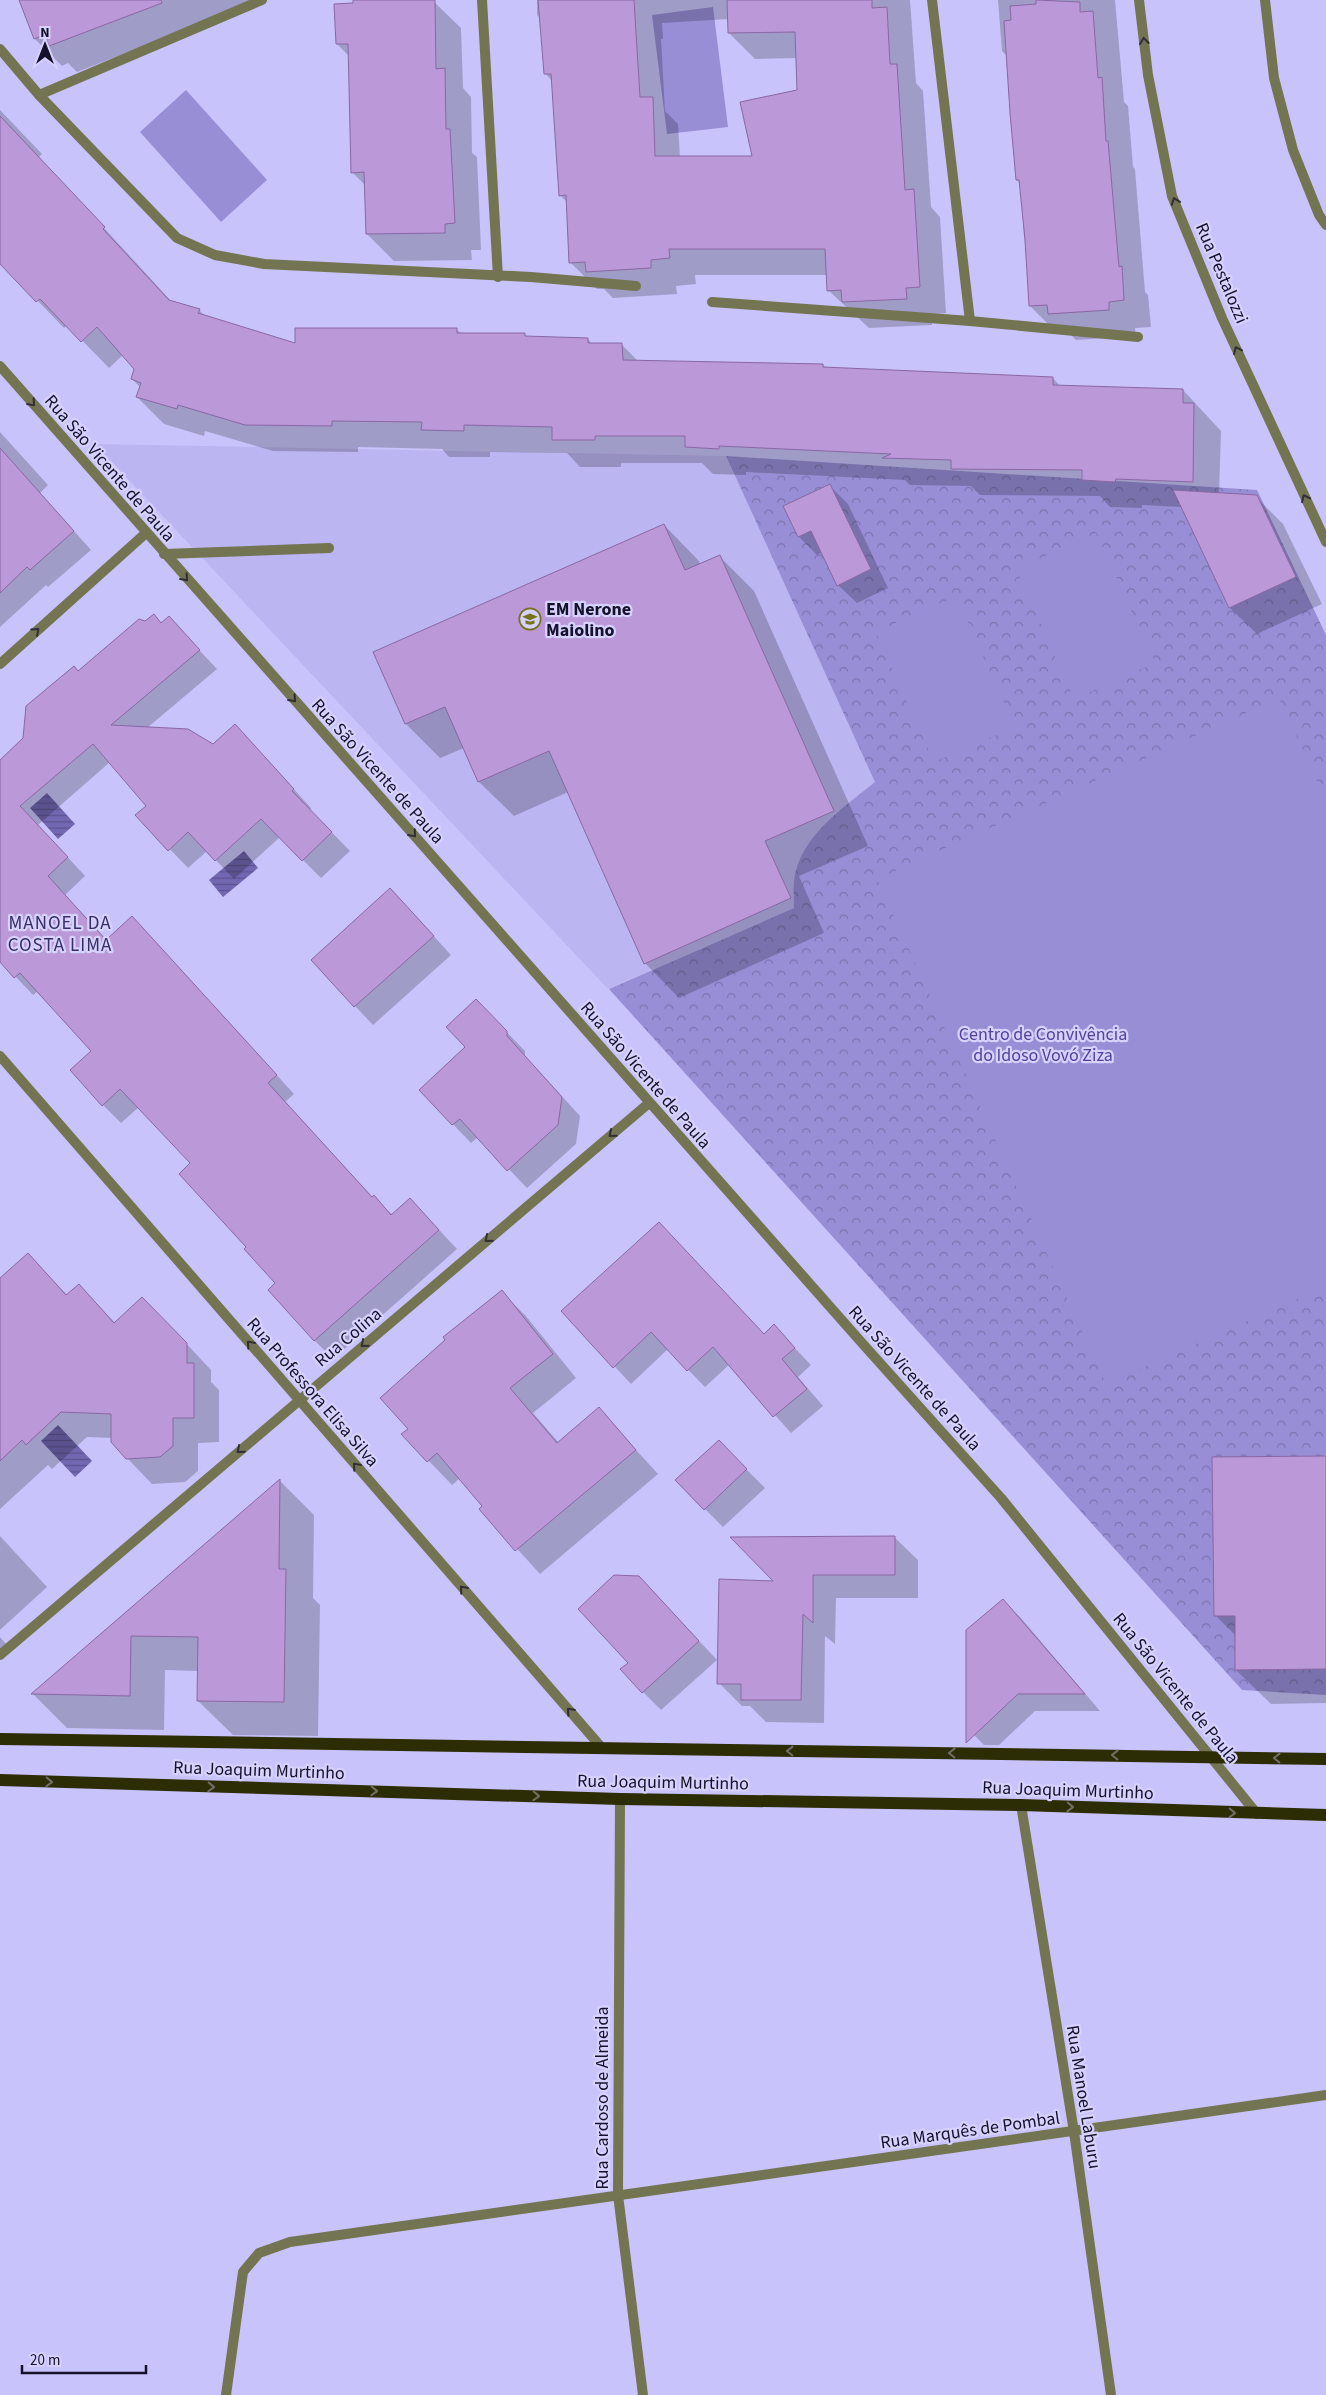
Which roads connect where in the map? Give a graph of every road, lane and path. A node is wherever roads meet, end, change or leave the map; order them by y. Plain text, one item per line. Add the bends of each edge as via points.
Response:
1 (262, 0) edge
2 (482, 0) edge
3 (932, 0) edge
4 (1139, 0) edge
5 (1265, 0) edge
6 (0, 49) edge
7 (39, 94) junction
8 (1326, 225) edge
9 (498, 278) junction
10 (636, 286) dead end
11 (712, 302) dead end
12 (970, 321) junction
13 (1138, 337) dead end
14 (0, 366) edge
15 (146, 533) junction
16 (1326, 542) edge
17 (328, 548) dead end
18 (164, 554) junction
19 (0, 664) edge
20 (0, 1056) edge
21 (649, 1103) junction
22 (299, 1400) junction
23 (0, 1655) edge
24 (0, 1739) edge
25 (602, 1748) junction
26 (1211, 1757) junction
27 (1326, 1758) edge
28 (0, 1780) edge
29 (620, 1799) junction
30 (1021, 1805) junction
31 (1257, 1814) junction
32 (1326, 1815) edge
33 (1326, 2095) edge
34 (1074, 2132) junction
35 (618, 2195) junction
36 (226, 2395) edge
37 (643, 2395) edge
38 (1111, 2395) edge

1 - 7 street
2 - 9 street
3 - 12 street
16 -> 4 street, Rua Pestalozzi via 1222,318 1172,196 1148,74
5 - 8 street via 1274,78 1293,150
6 - 7 street
7 - 9 street via 177,238 215,255 264,264
9 - 10 street
11 - 12 street
12 - 13 street
14 -> 15 street, Rua São Vicente de Paula
15 - 18 street, Rua São Vicente de Paula
19 -> 15 street
17 - 18 street
18 -> 21 street, Rua São Vicente de Paula
22 -> 20 street, Rua Professora Elisa Silva
21 -> 22 street, Rua Colina
21 - 26 street, Rua São Vicente de Paula via 1001,1498
22 -> 23 street, Rua Colina
25 -> 22 street, Rua Professora Elisa Silva
24 - 25 main road, Rua Joaquim Murtinho
26 -> 25 main road, Rua Joaquim Murtinho
27 -> 26 main road, Rua Joaquim Murtinho
26 - 31 street, Rua São Vicente de Paula
28 -> 29 main road, Rua Joaquim Murtinho
29 - 30 main road, Rua Joaquim Murtinho
29 - 35 street, Rua Cardoso de Almeida
30 -> 31 main road, Rua Joaquim Murtinho
30 - 34 street, Rua Manoel Laburu
31 - 32 main road, Rua Joaquim Murtinho
33 - 34 street, Rua Marquês de Pombal
34 - 35 street, Rua Marquês de Pombal
34 - 38 street, Rua Manoel Laburu
35 - 36 street, Rua Marquês de Pombal via 290,2242 259,2253 243,2272
35 - 37 street, Rua Cardoso de Almeida

